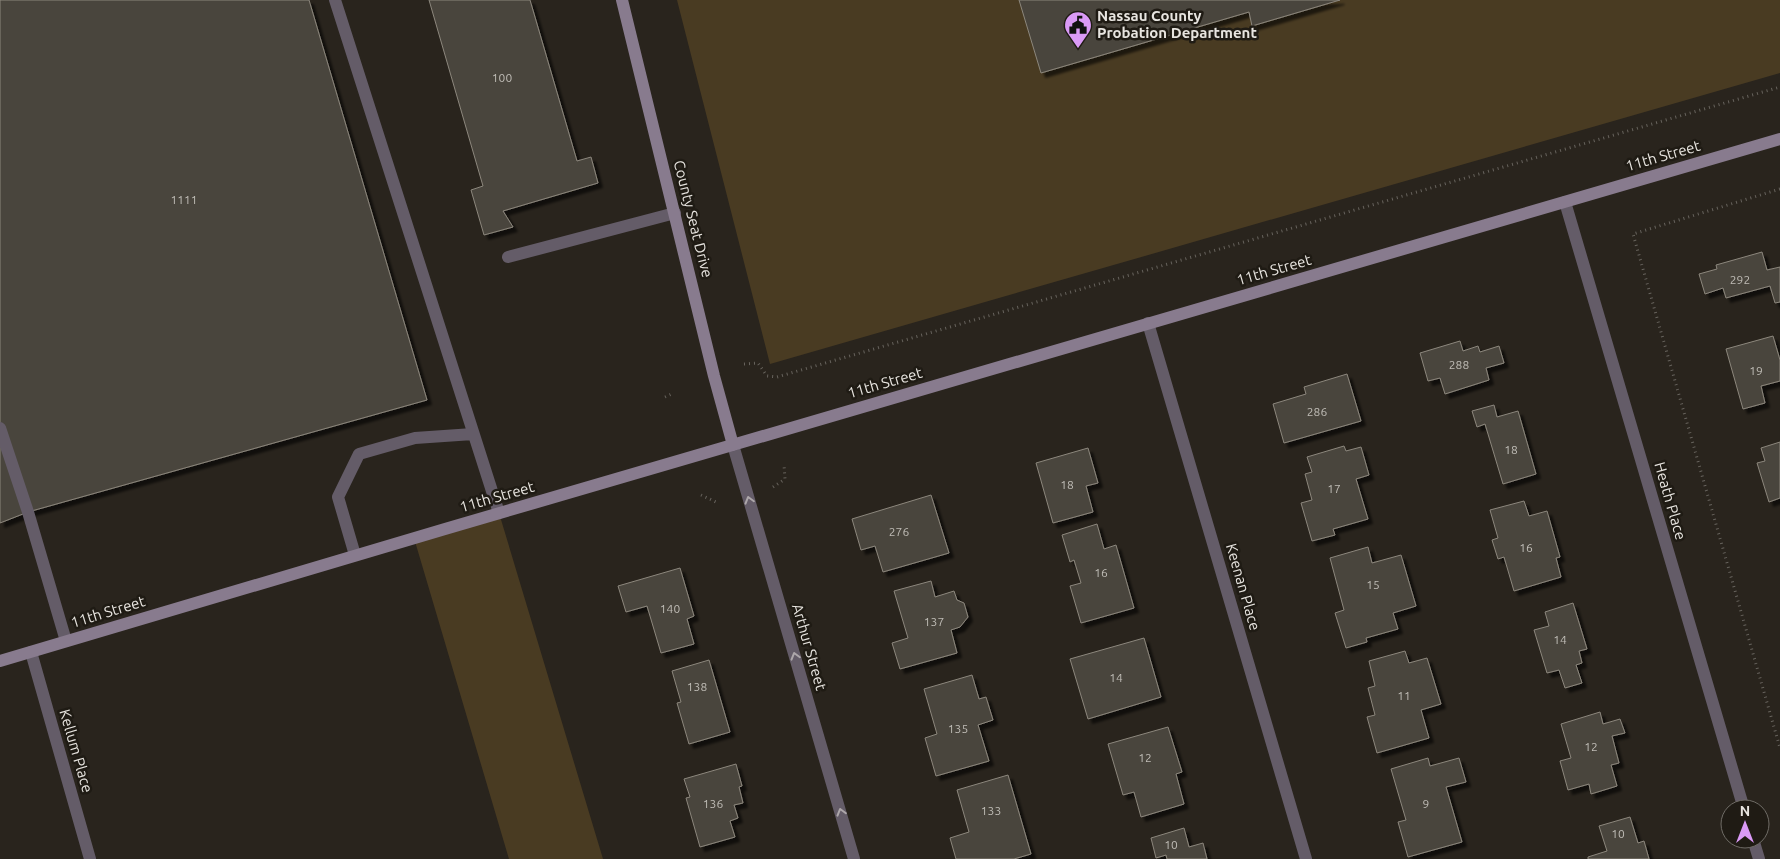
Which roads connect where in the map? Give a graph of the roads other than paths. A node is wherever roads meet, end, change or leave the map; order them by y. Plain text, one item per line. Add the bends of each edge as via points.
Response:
1 (335, 0) edge
2 (622, 0) edge
3 (1780, 139) edge
4 (1564, 202) junction
5 (675, 213) junction
6 (508, 257) dead end
7 (1148, 323) junction
8 (0, 428) edge
9 (473, 434) junction
10 (733, 445) junction
11 (499, 513) junction
12 (355, 555) junction
13 (66, 641) junction
14 (31, 652) junction
15 (0, 661) edge
16 (1741, 799) edge
17 (90, 859) edge
18 (854, 859) edge
19 (1306, 859) edge

1 - 9 street
2 - 5 main road, County Seat Drive
3 - 4 main road, 11th Street
4 - 7 main road, 11th Street
4 - 16 street, Heath Place
5 - 6 street
5 - 10 main road, County Seat Drive
7 - 10 main road, 11th Street
7 - 19 street, Keenan Place
8 - 13 street
9 - 11 street
9 - 12 street via 415,438 359,454 338,498
10 - 11 main road, 11th Street
18 -> 10 street, Arthur Street
11 - 12 main road, 11th Street
12 - 13 main road, 11th Street
13 - 14 main road, 11th Street
14 - 15 main road, 11th Street
14 - 17 street, Kellum Place

